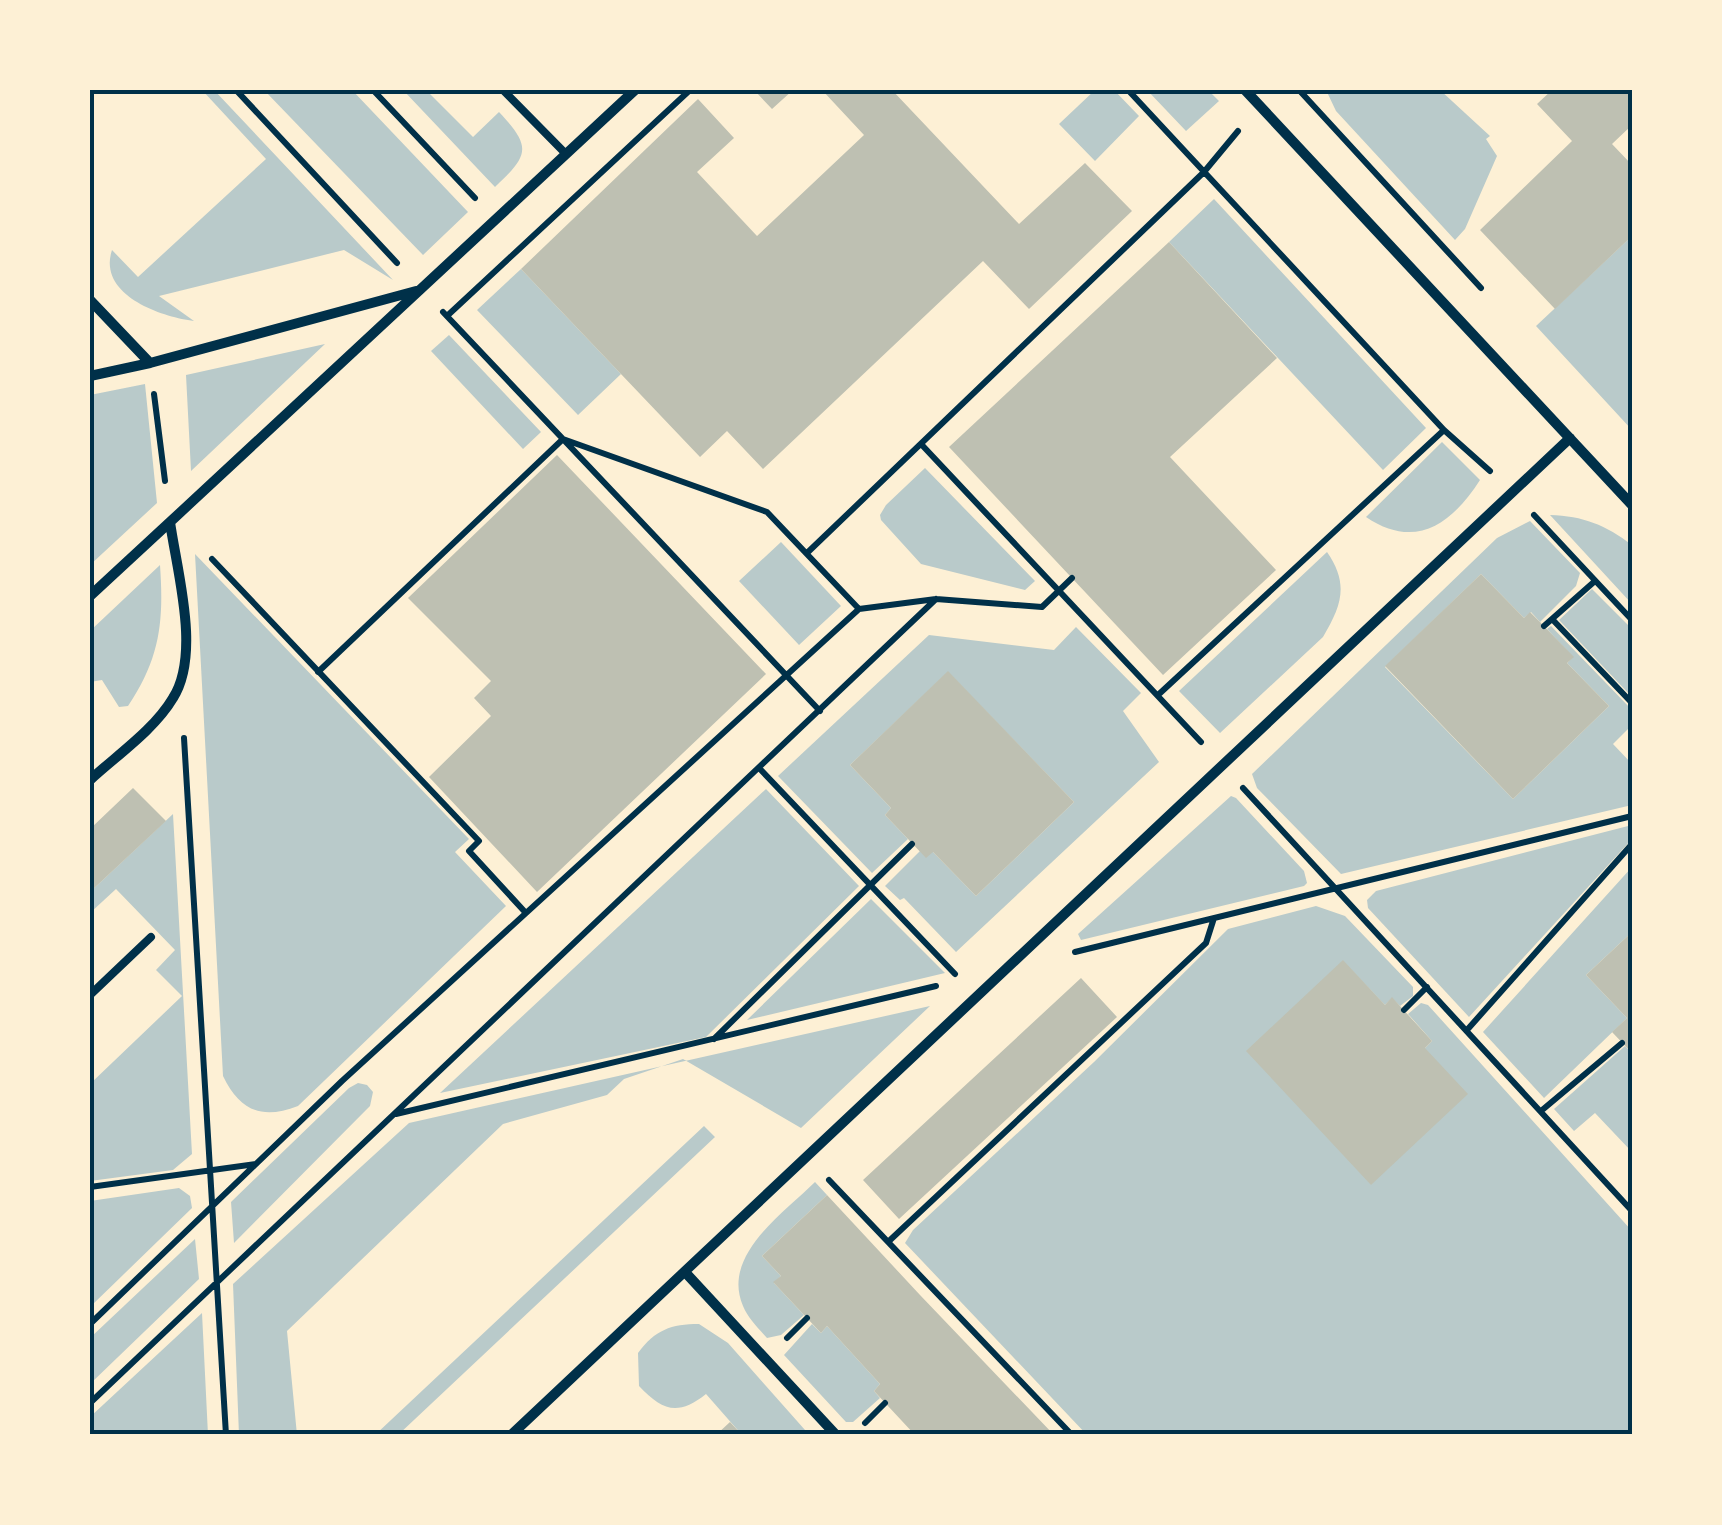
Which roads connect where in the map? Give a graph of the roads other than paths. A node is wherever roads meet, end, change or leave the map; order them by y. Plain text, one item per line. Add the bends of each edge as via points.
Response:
1 (503, 90) edge
2 (635, 90) edge
3 (1245, 90) edge
4 (566, 154) junction
5 (422, 289) junction
6 (90, 300) edge
7 (150, 363) junction
8 (90, 376) edge
9 (1570, 438) junction
10 (1632, 505) edge
11 (170, 522) junction
12 (90, 596) edge
13 (90, 780) edge
14 (151, 937) dead end
15 (90, 994) edge
16 (685, 1272) junction
17 (511, 1435) edge
18 (836, 1435) edge

1 - 4 lane
2 - 4 street
3 - 9 street
4 - 5 street
5 - 7 street
5 - 11 street
6 - 7 street
7 - 8 street
9 - 10 street
9 - 16 street
11 - 12 street
11 - 13 street via 187,650 181,684 162,713
14 - 15 lane
16 - 17 street
16 - 18 street

